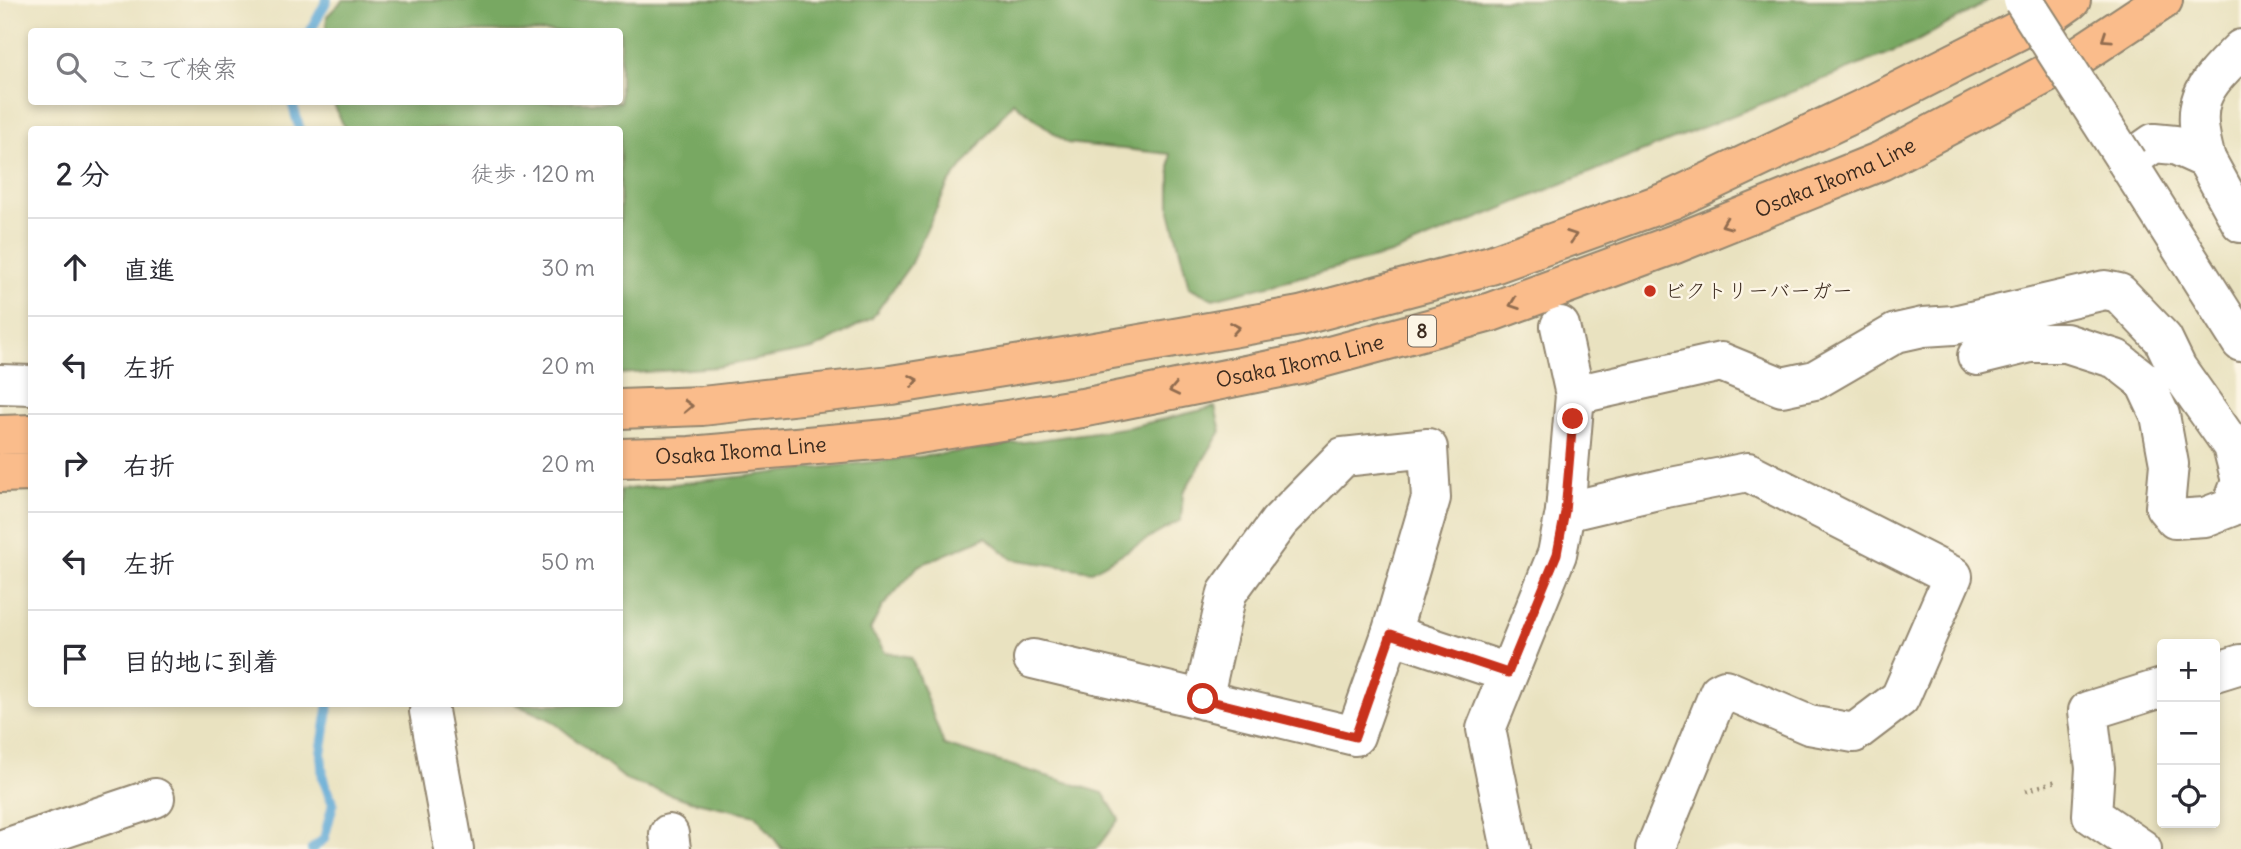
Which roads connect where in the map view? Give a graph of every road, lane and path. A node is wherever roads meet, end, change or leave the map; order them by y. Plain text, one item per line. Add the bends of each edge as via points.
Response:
1 (2023, 0) edge
2 (2071, 0) edge
3 (2163, 0) edge
4 (2241, 49) edge
5 (2206, 159) junction
6 (2127, 162) junction
7 (2241, 223) edge
8 (1560, 326) dead end
9 (2241, 342) edge
10 (1977, 356) dead end
11 (0, 384) edge
12 (28, 384) edge
13 (1575, 396) junction
14 (623, 409) edge
15 (28, 433) edge
16 (0, 435) edge
17 (623, 458) edge
18 (28, 471) edge
19 (0, 472) edge
20 (2241, 481) edge
21 (1565, 512) junction
22 (1391, 634) junction
23 (1033, 659) dead end
24 (2241, 664) edge
25 (2220, 670) edge
26 (1508, 673) junction
27 (2157, 690) edge
28 (1203, 699) junction
29 (429, 711) dead end
30 (155, 798) dead end
31 (3, 849) edge
32 (454, 849) edge
33 (1511, 849) edge
34 (1656, 849) edge
35 (2141, 849) edge

1 - 6 street, bridge
14 -> 2 main road, Osaka Ikoma Line / 8 via 702,406 891,385 1083,354 1300,316 1491,265 1671,200 1869,106
3 -> 17 main road, Osaka Ikoma Line / 8 via 2074,59 1881,160 1491,312 1300,364 1082,408 887,439
4 - 5 street via 2211,79 2198,108
5 - 6 street via 2175,145 2154,144
5 - 7 street
6 - 9 street
8 - 13 street
10 - 20 street via 2030,342 2066,343 2116,359 2144,381 2160,415 2169,464 2165,507 2175,519 2205,517 2231,507
11 - 12 street
13 - 20 street via 1721,362 1782,387 1815,380 1896,333 1954,325 2105,290 2119,293 2163,339 2177,368 2232,446
13 - 21 street
15 - 16 main road
18 - 19 main road
21 - 26 street via 1557,554
21 - 34 street via 1748,472 1953,576 1900,698 1854,733 1809,725 1725,689 1719,692
22 - 26 street
22 - 28 street via 1355,737
22 - 28 street via 1431,498 1428,448 1343,457 1279,522 1227,593
23 - 28 street
24 - 25 street
26 - 33 street via 1486,729
27 - 35 street via 2088,711 2095,768 2092,815
29 - 32 street
30 - 31 street

